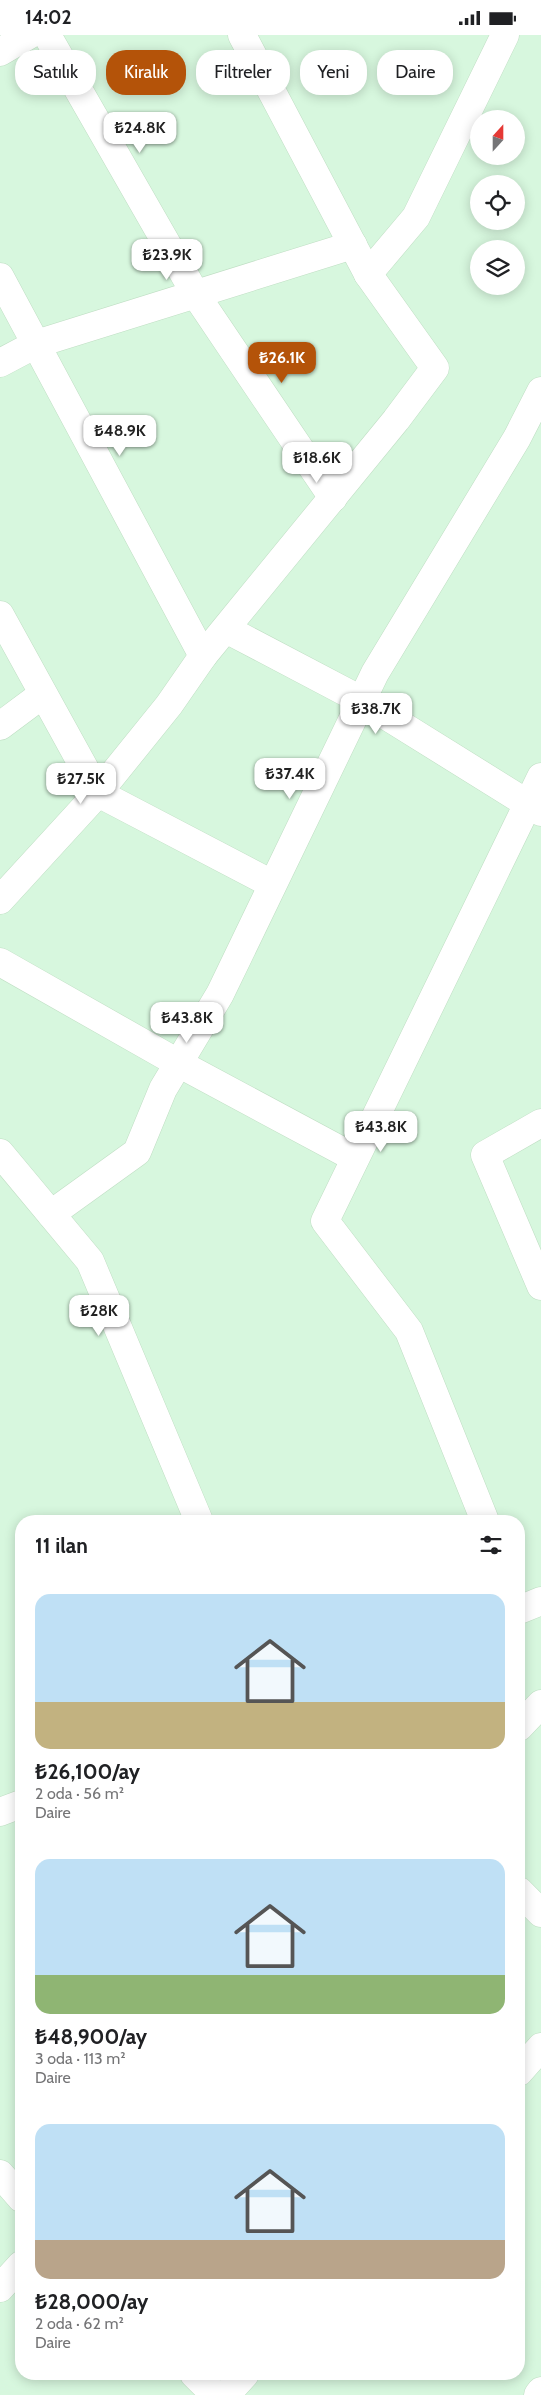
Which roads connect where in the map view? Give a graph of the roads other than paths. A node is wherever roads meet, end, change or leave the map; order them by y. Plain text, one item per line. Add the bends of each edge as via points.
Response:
1 (242, 35) edge
2 (505, 35) edge
3 (49, 37) edge
4 (0, 52) edge
5 (353, 245) junction
6 (368, 274) junction
7 (0, 277) edge
8 (196, 295) junction
9 (36, 344) junction
10 (0, 363) edge
11 (541, 391) edge
12 (333, 498) junction
13 (0, 615) edge
14 (226, 629) junction
15 (203, 656) junction
16 (43, 694) junction
17 (361, 700) junction
18 (0, 726) edge
19 (541, 777) edge
20 (98, 793) junction
21 (534, 809) edge
22 (272, 884) junction
23 (0, 900) edge
24 (0, 962) edge
25 (178, 1063) junction
26 (541, 1123) edge
27 (0, 1153) edge
28 (355, 1158) junction
29 (51, 1214) junction
30 (541, 1285) edge
31 (196, 1515) edge
32 (483, 1515) edge
33 (541, 1704) edge
34 (525, 1721) edge
35 (525, 1897) edge
36 (541, 1913) edge
37 (541, 2047) edge
38 (525, 2065) edge
39 (0, 2175) edge
40 (15, 2191) edge
41 (15, 2272) edge
42 (0, 2288) edge
43 (200, 2380) edge
44 (240, 2380) edge
45 (541, 2391) edge
46 (215, 2395) edge
47 (226, 2395) edge
48 (538, 2395) edge

1 - 5 street
2 - 6 street via 416,217
3 - 4 street
3 - 8 street
5 - 6 street
5 - 8 street
6 - 12 street via 435,368
7 - 9 street
8 - 9 street
8 - 12 street
9 - 10 street
9 - 15 street
11 - 17 street via 517,438
12 - 14 street
13 - 16 street
14 - 15 street
14 - 17 street
15 - 20 street via 169,705
16 - 18 street
16 - 20 street
17 - 21 street
17 - 22 street
19 - 21 street
20 - 22 street
20 - 23 street
21 - 28 street
22 - 25 street via 220,994
24 - 25 street
25 - 28 street
25 - 29 street via 163,1089 137,1152
26 - 30 street via 485,1155
27 - 29 street
28 - 32 street via 325,1221 408,1331
29 - 31 street via 90,1261
33 - 34 street
35 - 36 street
37 - 38 street
39 - 40 street
41 - 42 street
43 - 46 street
44 - 47 street
45 - 48 street

